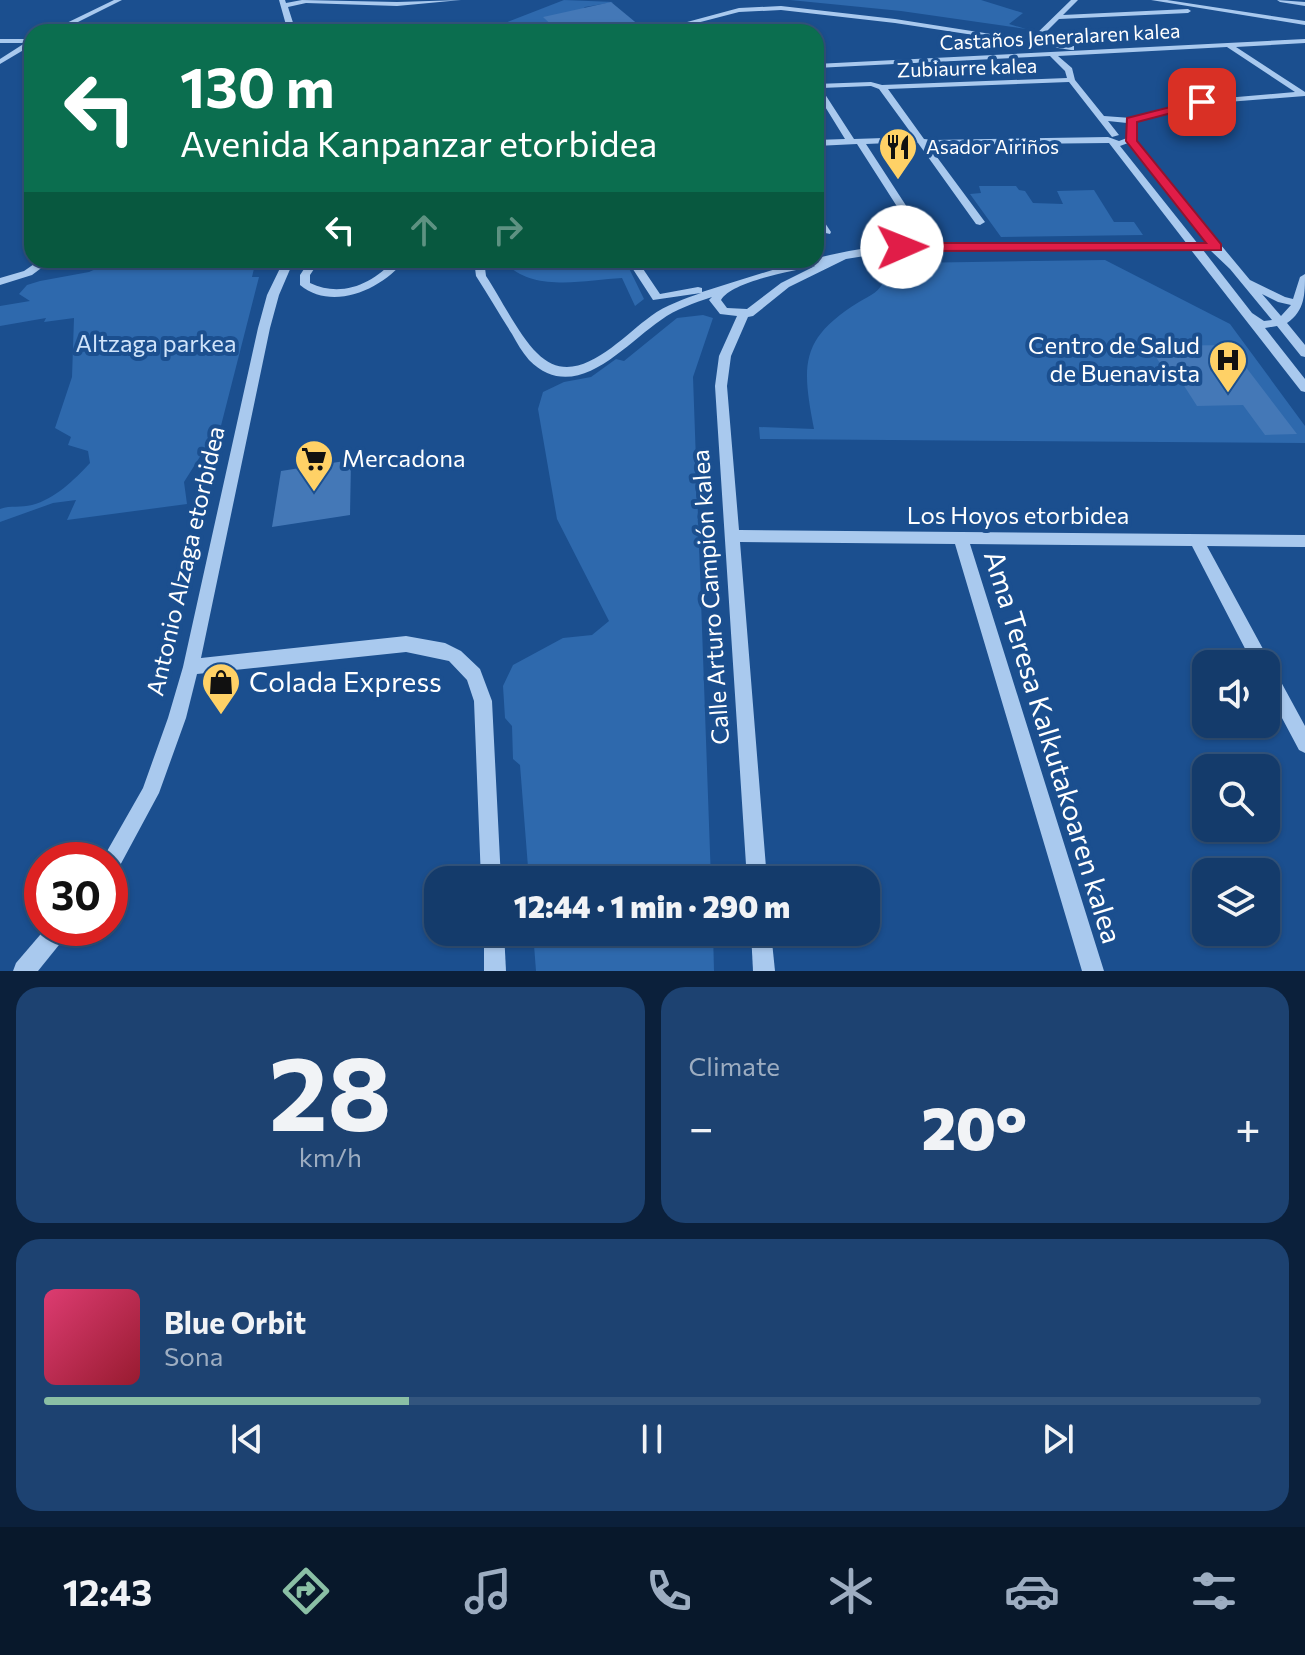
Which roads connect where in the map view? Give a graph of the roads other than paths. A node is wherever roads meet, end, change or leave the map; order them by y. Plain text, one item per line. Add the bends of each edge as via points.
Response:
1 (119, 0) edge
2 (458, 0) edge
3 (1075, 0) edge
4 (1154, 0) edge
5 (1280, 0) edge
6 (388, 1) edge
7 (283, 3) edge
8 (1305, 4) edge
9 (1200, 8) junction
10 (1058, 17) junction
11 (1304, 23) edge
12 (69, 24) edge
13 (290, 24) edge
14 (698, 24) edge
15 (1033, 40) junction
16 (0, 41) edge
17 (24, 41) edge
18 (1303, 42) edge
19 (1229, 45) junction
20 (24, 46) edge
21 (1083, 53) junction
22 (1052, 54) junction
23 (0, 62) edge
24 (824, 66) edge
25 (1071, 80) junction
26 (824, 86) edge
27 (882, 87) junction
28 (1304, 94) edge
29 (824, 97) edge
30 (1102, 118) junction
31 (1131, 121) junction
32 (917, 139) junction
33 (1112, 139) junction
34 (855, 140) junction
35 (1128, 141) junction
36 (824, 142) edge
37 (980, 222) dead end
38 (824, 229) edge
39 (826, 232) dead end
40 (928, 247) junction
41 (1193, 247) junction
42 (1217, 247) junction
43 (843, 256) junction
44 (824, 259) edge
45 (824, 266) edge
46 (35, 268) edge
47 (285, 268) edge
48 (310, 268) edge
49 (393, 268) edge
50 (480, 268) edge
51 (637, 268) edge
52 (778, 268) edge
53 (819, 268) edge
54 (1305, 277) edge
55 (1242, 278) junction
56 (0, 282) edge
57 (725, 288) junction
58 (760, 303) junction
59 (1298, 303) junction
60 (717, 306) junction
61 (1247, 313) junction
62 (661, 314) junction
63 (743, 314) junction
64 (1279, 322) junction
65 (1305, 353) edge
66 (1305, 388) edge
67 (731, 536) junction
68 (961, 540) junction
69 (1196, 540) junction
70 (1305, 541) edge
71 (1255, 650) edge
72 (191, 667) junction
73 (1280, 697) edge
74 (1305, 744) edge
75 (122, 842) edge
76 (490, 866) edge
77 (756, 866) edge
78 (45, 946) edge
79 (494, 946) edge
80 (762, 946) edge
81 (24, 971) edge
82 (495, 971) edge
83 (764, 971) edge
84 (1093, 971) edge

1 - 12 street
2 - 6 street
3 - 10 street
4 - 9 street
5 - 8 street
6 - 7 street
7 - 13 street
9 - 10 street
9 - 11 street
10 - 15 street
14 - 15 street via 739,10 781,8
15 - 21 street
16 - 17 street
18 - 19 street, Castaños Jeneralaren kalea
19 - 21 street, Castaños Jeneralaren kalea
19 - 28 street
20 - 23 street
21 - 22 street, Castaños Jeneralaren kalea
22 - 24 street, Castaños Jeneralaren kalea
22 - 25 street via 1069,70
25 - 27 street, Zubiaurre kalea
25 - 30 street
26 - 27 street, Zubiaurre kalea
27 - 32 street
28 - 31 street via 1202,102
29 - 34 street
30 - 31 street
30 - 33 street
31 - 35 street
32 - 33 street
32 - 34 street
32 - 37 street
33 - 35 street
33 - 41 street
34 - 36 street
34 - 40 street
35 - 42 street
38 - 39 street
40 - 41 street
40 - 43 street
41 - 42 street
41 - 61 street
42 - 55 street
43 - 44 street
43 - 45 street
46 - 56 street
47 - 72 street, Antonio Alzaga etorbidea via 264,328
48 - 49 street via 305,285 345,292 370,287
50 - 62 street via 537,362 549,369 568,371 600,362
51 - 57 street via 657,298
52 - 57 street
53 - 58 street
54 - 59 street
55 - 59 street
55 - 64 street
57 - 58 street via 752,290
57 - 60 street via 715,297
57 - 62 street
58 - 63 street
59 - 64 street via 1288,319
60 - 62 street
60 - 63 street
61 - 64 street via 1261,325
61 - 66 street
63 - 67 street, Calle Arturo Campión kalea via 725,356 721,386
64 - 65 street
67 - 68 street, Los Hoyos etorbidea
67 - 77 street, Calle Arturo Campión kalea
68 - 69 street, Los Hoyos etorbidea
68 - 84 street, Ama Teresa Kalkutakoaren kalea
69 - 70 street, Los Hoyos etorbidea
69 - 71 street
72 - 75 street, Antonio Alzaga etorbidea via 150,793
72 - 76 street via 406,644 455,656 474,675 483,701
73 - 74 street
78 - 81 street
79 - 82 street
80 - 83 street

